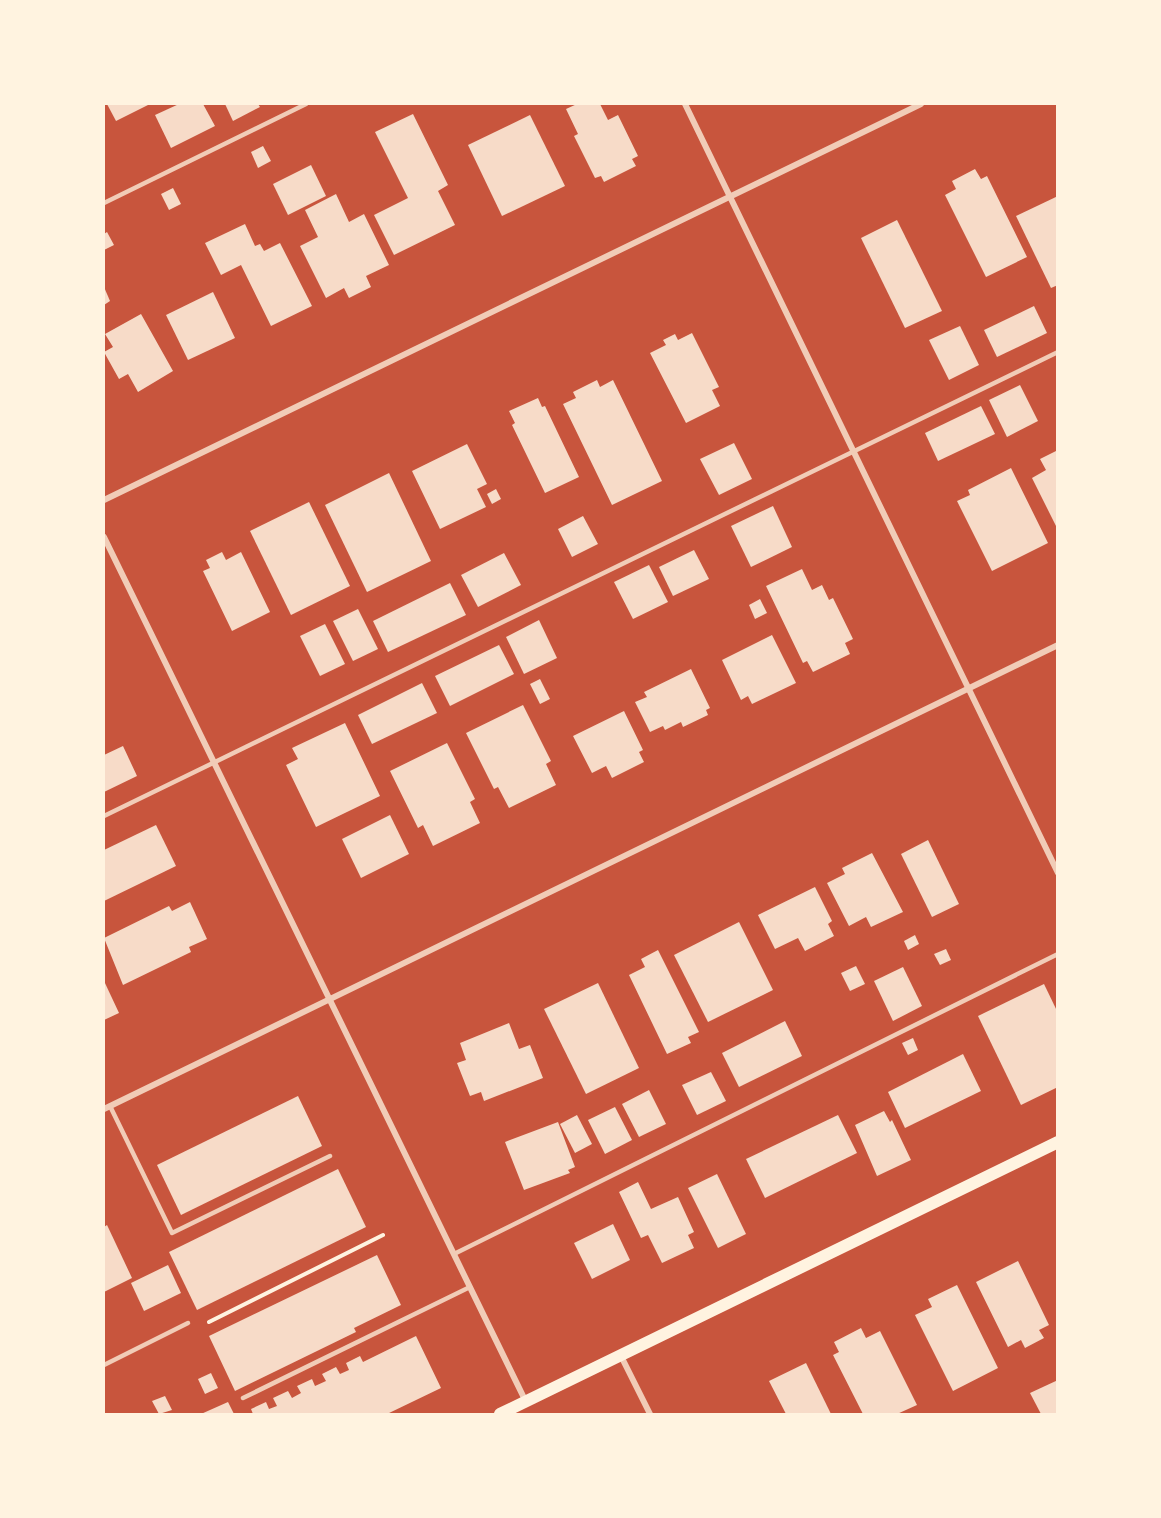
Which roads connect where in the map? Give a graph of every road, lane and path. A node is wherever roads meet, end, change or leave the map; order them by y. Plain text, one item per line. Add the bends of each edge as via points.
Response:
1 (306, 104) edge
2 (686, 104) edge
3 (921, 104) edge
4 (730, 196) junction
5 (104, 203) edge
6 (1058, 352) edge
7 (854, 451) junction
8 (104, 500) edge
9 (104, 537) edge
10 (1058, 645) edge
11 (969, 688) junction
12 (213, 762) junction
13 (104, 816) edge
14 (1058, 873) edge
15 (1058, 954) edge
16 (330, 1001) junction
17 (107, 1108) edge
18 (1058, 1143) edge
19 (330, 1156) dead end
20 (383, 1235) dead end
21 (454, 1254) junction
22 (470, 1287) junction
23 (209, 1322) dead end
24 (188, 1323) dead end
25 (621, 1356) junction
26 (104, 1365) edge
27 (243, 1398) dead end
28 (526, 1402) junction
29 (500, 1414) edge
30 (650, 1414) edge

1 - 5 lane
2 - 4 street
3 - 4 street
4 - 7 street
4 - 8 street
6 - 7 lane
7 - 11 street
7 - 12 lane
9 - 12 street
10 - 11 street
11 - 14 street
11 - 16 street
12 - 13 lane
12 - 16 street
15 - 21 lane
16 - 17 street
16 - 21 street
17 - 19 lane via 172,1233
18 - 25 main road
20 - 23 path
21 - 22 street
22 - 27 lane
22 - 28 street
24 - 26 lane
25 - 28 main road
25 - 30 street
28 - 29 main road

